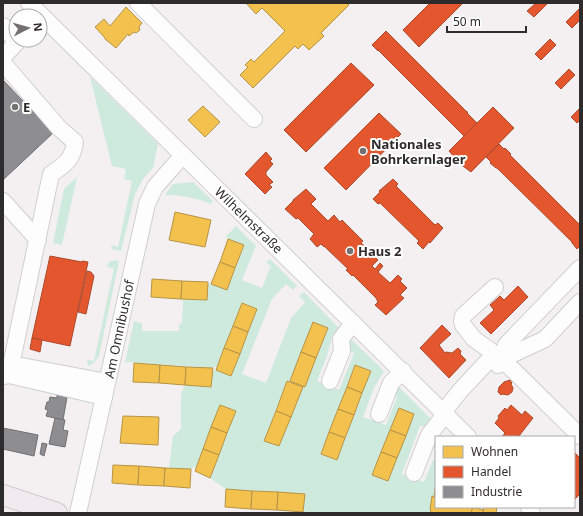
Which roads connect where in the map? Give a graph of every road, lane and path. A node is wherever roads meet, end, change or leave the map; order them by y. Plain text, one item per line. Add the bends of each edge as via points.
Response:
1 (29, 3) edge
2 (138, 3) edge
3 (3, 26) edge
4 (3, 57) edge
5 (3, 63) edge
6 (254, 119) dead end
7 (182, 155) junction
8 (3, 201) edge
9 (38, 240) junction
10 (580, 268) edge
11 (495, 287) dead end
12 (580, 302) edge
13 (353, 323) junction
14 (502, 359) junction
15 (403, 371) junction
16 (8, 372) edge
17 (330, 381) dead end
18 (106, 389) junction
19 (445, 412) junction
20 (379, 414) dead end
21 (467, 436) edge
22 (580, 436) edge
23 (414, 473) dead end
24 (3, 495) edge
25 (57, 513) edge
26 (78, 513) edge

1 - 7 street, Wilhelmstraße
2 - 6 street
3 - 4 street via 17,42
5 - 9 street via 59,128 75,142 72,155 63,166 51,174
7 - 13 street, Wilhelmstraße
7 - 18 street, Am Omnibushof via 155,187 147,204
8 - 9 street
9 - 16 street
10 - 14 street via 506,345
11 - 14 street via 463,316 462,321 474,339
12 - 14 street via 545,339
13 - 15 street, Wilhelmstraße
13 - 17 street via 341,339 342,351
14 - 19 street via 487,362 460,391
14 - 22 street
15 - 19 street, Wilhelmstraße
15 - 20 street via 391,383
16 - 18 street
18 - 26 street, Am Omnibushof
19 - 21 street, Wilhelmstraße
19 - 23 street via 429,435
24 - 25 main road

